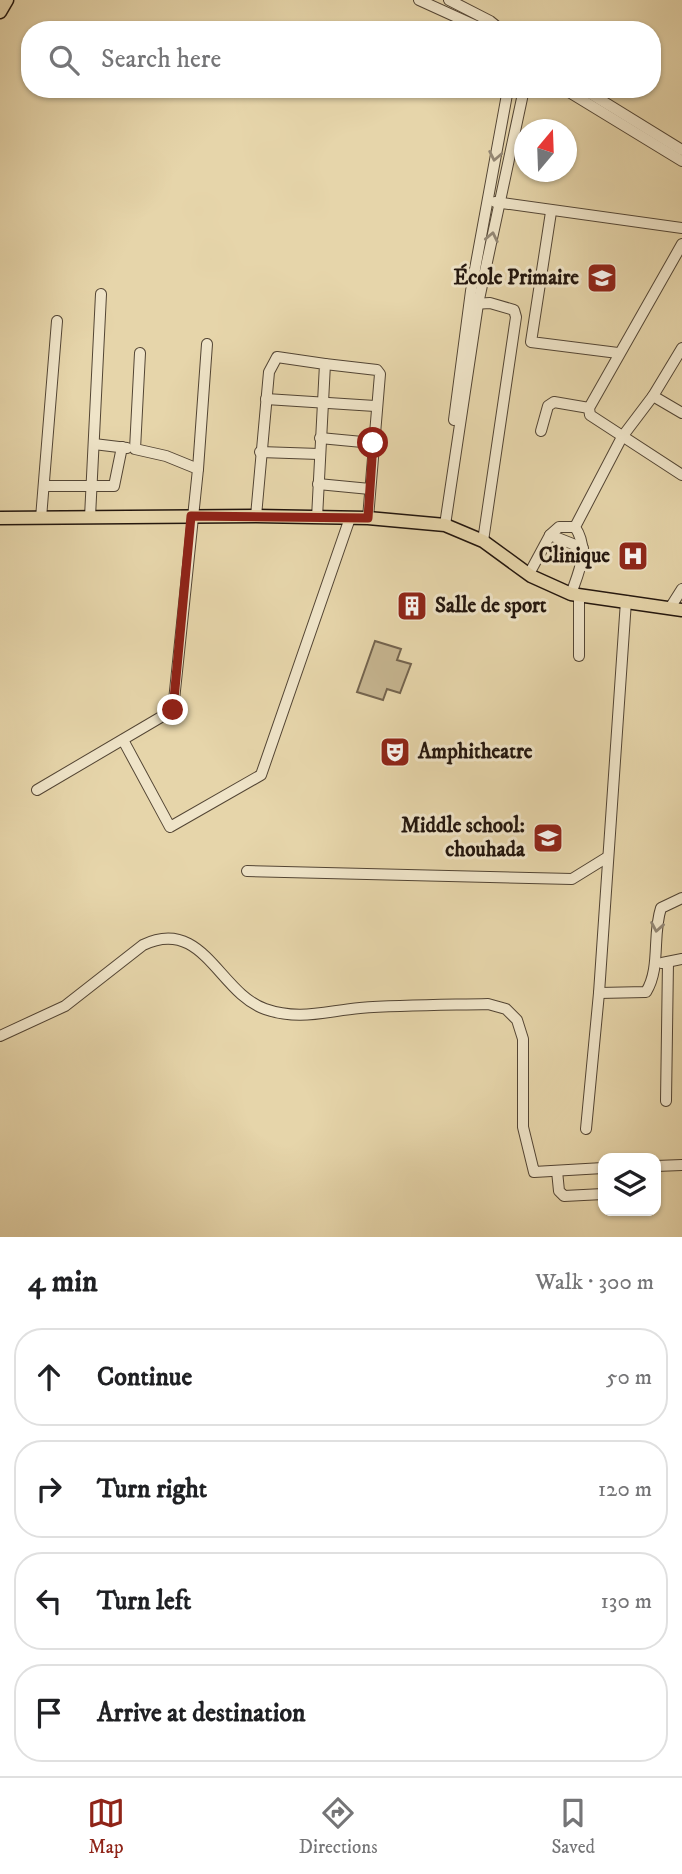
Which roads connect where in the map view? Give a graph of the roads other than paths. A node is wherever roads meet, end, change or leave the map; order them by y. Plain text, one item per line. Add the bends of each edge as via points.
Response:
1 (7, 0) edge
2 (419, 0) edge
3 (449, 0) edge
4 (0, 12) edge
5 (465, 21) edge
6 (490, 21) edge
7 (506, 98) edge
8 (522, 98) edge
9 (579, 98) edge
10 (598, 98) edge
11 (682, 150) edge
12 (682, 161) edge
13 (487, 201) junction
14 (499, 203) junction
15 (551, 212) junction
16 (682, 228) edge
17 (682, 244) edge
18 (101, 294) dead end
19 (474, 304) junction
20 (57, 321) dead end
21 (207, 344) dead end
22 (682, 348) edge
23 (140, 353) dead end
24 (618, 353) junction
25 (325, 364) junction
26 (653, 396) junction
27 (266, 399) junction
28 (323, 402) junction
29 (375, 406) junction
30 (589, 408) junction
31 (682, 413) edge
32 (541, 430) dead end
33 (621, 437) junction
34 (320, 438) junction
35 (373, 443) junction
36 (94, 444) junction
37 (122, 447) junction
38 (135, 449) junction
39 (260, 452) junction
40 (319, 454) junction
41 (198, 469) junction
42 (682, 475) edge
43 (318, 484) junction
44 (44, 486) junction
45 (92, 487) junction
46 (370, 489) junction
47 (191, 516) junction
48 (256, 516) junction
49 (90, 517) junction
50 (317, 517) junction
51 (0, 518) edge
52 (41, 518) junction
53 (350, 518) junction
54 (368, 518) junction
55 (443, 525) junction
56 (575, 527) junction
57 (550, 536) junction
58 (483, 541) junction
59 (583, 548) junction
60 (529, 574) junction
61 (682, 589) edge
62 (575, 594) junction
63 (626, 601) junction
64 (676, 609) edge
65 (579, 656) dead end
66 (123, 740) junction
67 (37, 790) dead end
68 (606, 858) junction
69 (247, 871) dead end
70 (682, 898) edge
71 (682, 959) edge
72 (668, 962) junction
73 (653, 970) junction
74 (646, 992) junction
75 (599, 993) junction
76 (667, 998) junction
77 (0, 1024) edge
78 (4, 1034) edge
79 (666, 1101) dead end
80 (586, 1129) dead end
81 (682, 1165) edge
82 (661, 1166) edge
83 (598, 1168) edge
84 (557, 1171) junction
85 (598, 1194) edge

1 - 4 main road
2 - 5 street
3 - 6 street
7 -> 13 street
8 - 14 street
9 - 12 street
10 - 11 street
13 - 14 street
13 - 19 street via 471,291
14 - 15 street
19 -> 14 street
15 - 16 street
15 - 24 street via 531,342
17 - 24 street
18 - 36 street
19 - 55 street
19 - 58 street via 507,307 516,317
20 - 44 street
21 - 41 street
22 - 26 street
23 - 38 street
24 - 30 street
25 - 27 street via 277,357 271,366
25 - 28 street
25 - 29 street via 379,371
26 - 31 street
26 - 33 street
27 - 28 street
27 - 39 street
28 - 29 street
28 - 34 street
29 - 35 street
30 - 32 street via 554,402 548,406
30 - 33 street via 590,415
33 - 42 street
33 - 56 street
34 - 35 street
34 - 40 street
35 - 46 street
36 - 37 street
36 - 45 street
37 - 38 street
37 - 45 street via 116,483
38 - 41 street
39 - 40 street
39 - 48 street
40 - 43 street
41 - 47 street
43 - 46 street
43 - 50 street
44 - 45 street
44 - 52 street
45 - 49 street
46 - 54 street
47 - 48 main road
47 - 49 main road
47 - 66 street via 173,710
48 - 50 main road
49 - 52 main road
50 - 53 main road
51 - 52 main road
53 - 54 main road
53 - 66 street via 261,775 170,827
54 - 55 main road
55 - 58 main road
56 - 57 street via 559,527
56 - 59 street
57 - 59 street
57 - 60 street
58 - 60 main road
59 - 62 street
60 - 62 main road
61 - 64 street
62 - 63 main road
62 - 65 street
63 - 64 main road
63 - 68 street
66 - 67 street
68 - 69 street via 572,879
68 - 75 street
70 -> 73 street via 661,908
71 - 72 street
72 - 73 street
72 - 76 street
73 - 74 street
74 - 75 street
74 - 76 street
75 - 80 street
76 - 79 street
77 - 78 street
78 - 84 street via 65,1006 158,938 193,945 257,1006 288,1016 356,1008 488,1004 506,1009 517,1020 523,1039 523,1126 534,1172
81 - 82 street
83 - 84 street
84 - 85 street via 564,1196

